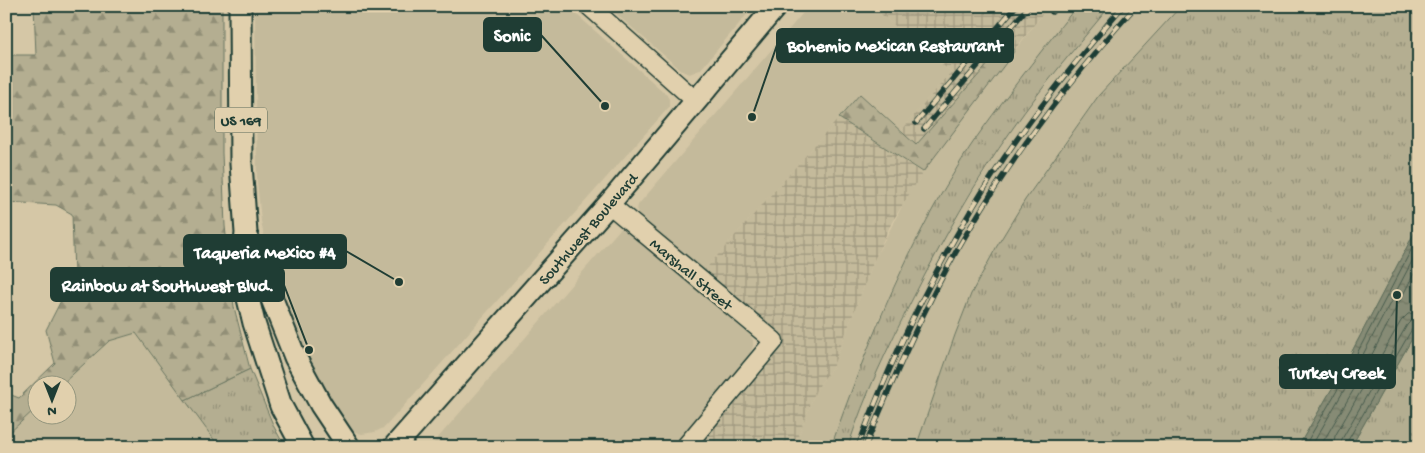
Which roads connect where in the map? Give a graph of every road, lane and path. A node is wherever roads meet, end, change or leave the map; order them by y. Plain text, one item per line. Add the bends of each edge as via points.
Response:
1 (240, 6) edge
2 (589, 6) edge
3 (776, 6) edge
4 (696, 101) junction
5 (609, 204) junction
6 (246, 233) junction
7 (303, 447) edge
8 (349, 447) edge
9 (394, 447) edge
10 (685, 447) edge

1 - 6 main road, US 169 via 241,164
2 - 4 street
3 - 4 main road, Southwest Boulevard
4 - 5 main road, Southwest Boulevard
5 - 9 main road, Southwest Boulevard
5 - 10 street, Marshall Street via 774,341
6 - 7 main road, US 169 via 242,274 254,323 281,406
6 - 8 main road, US 169 via 295,356 321,405

